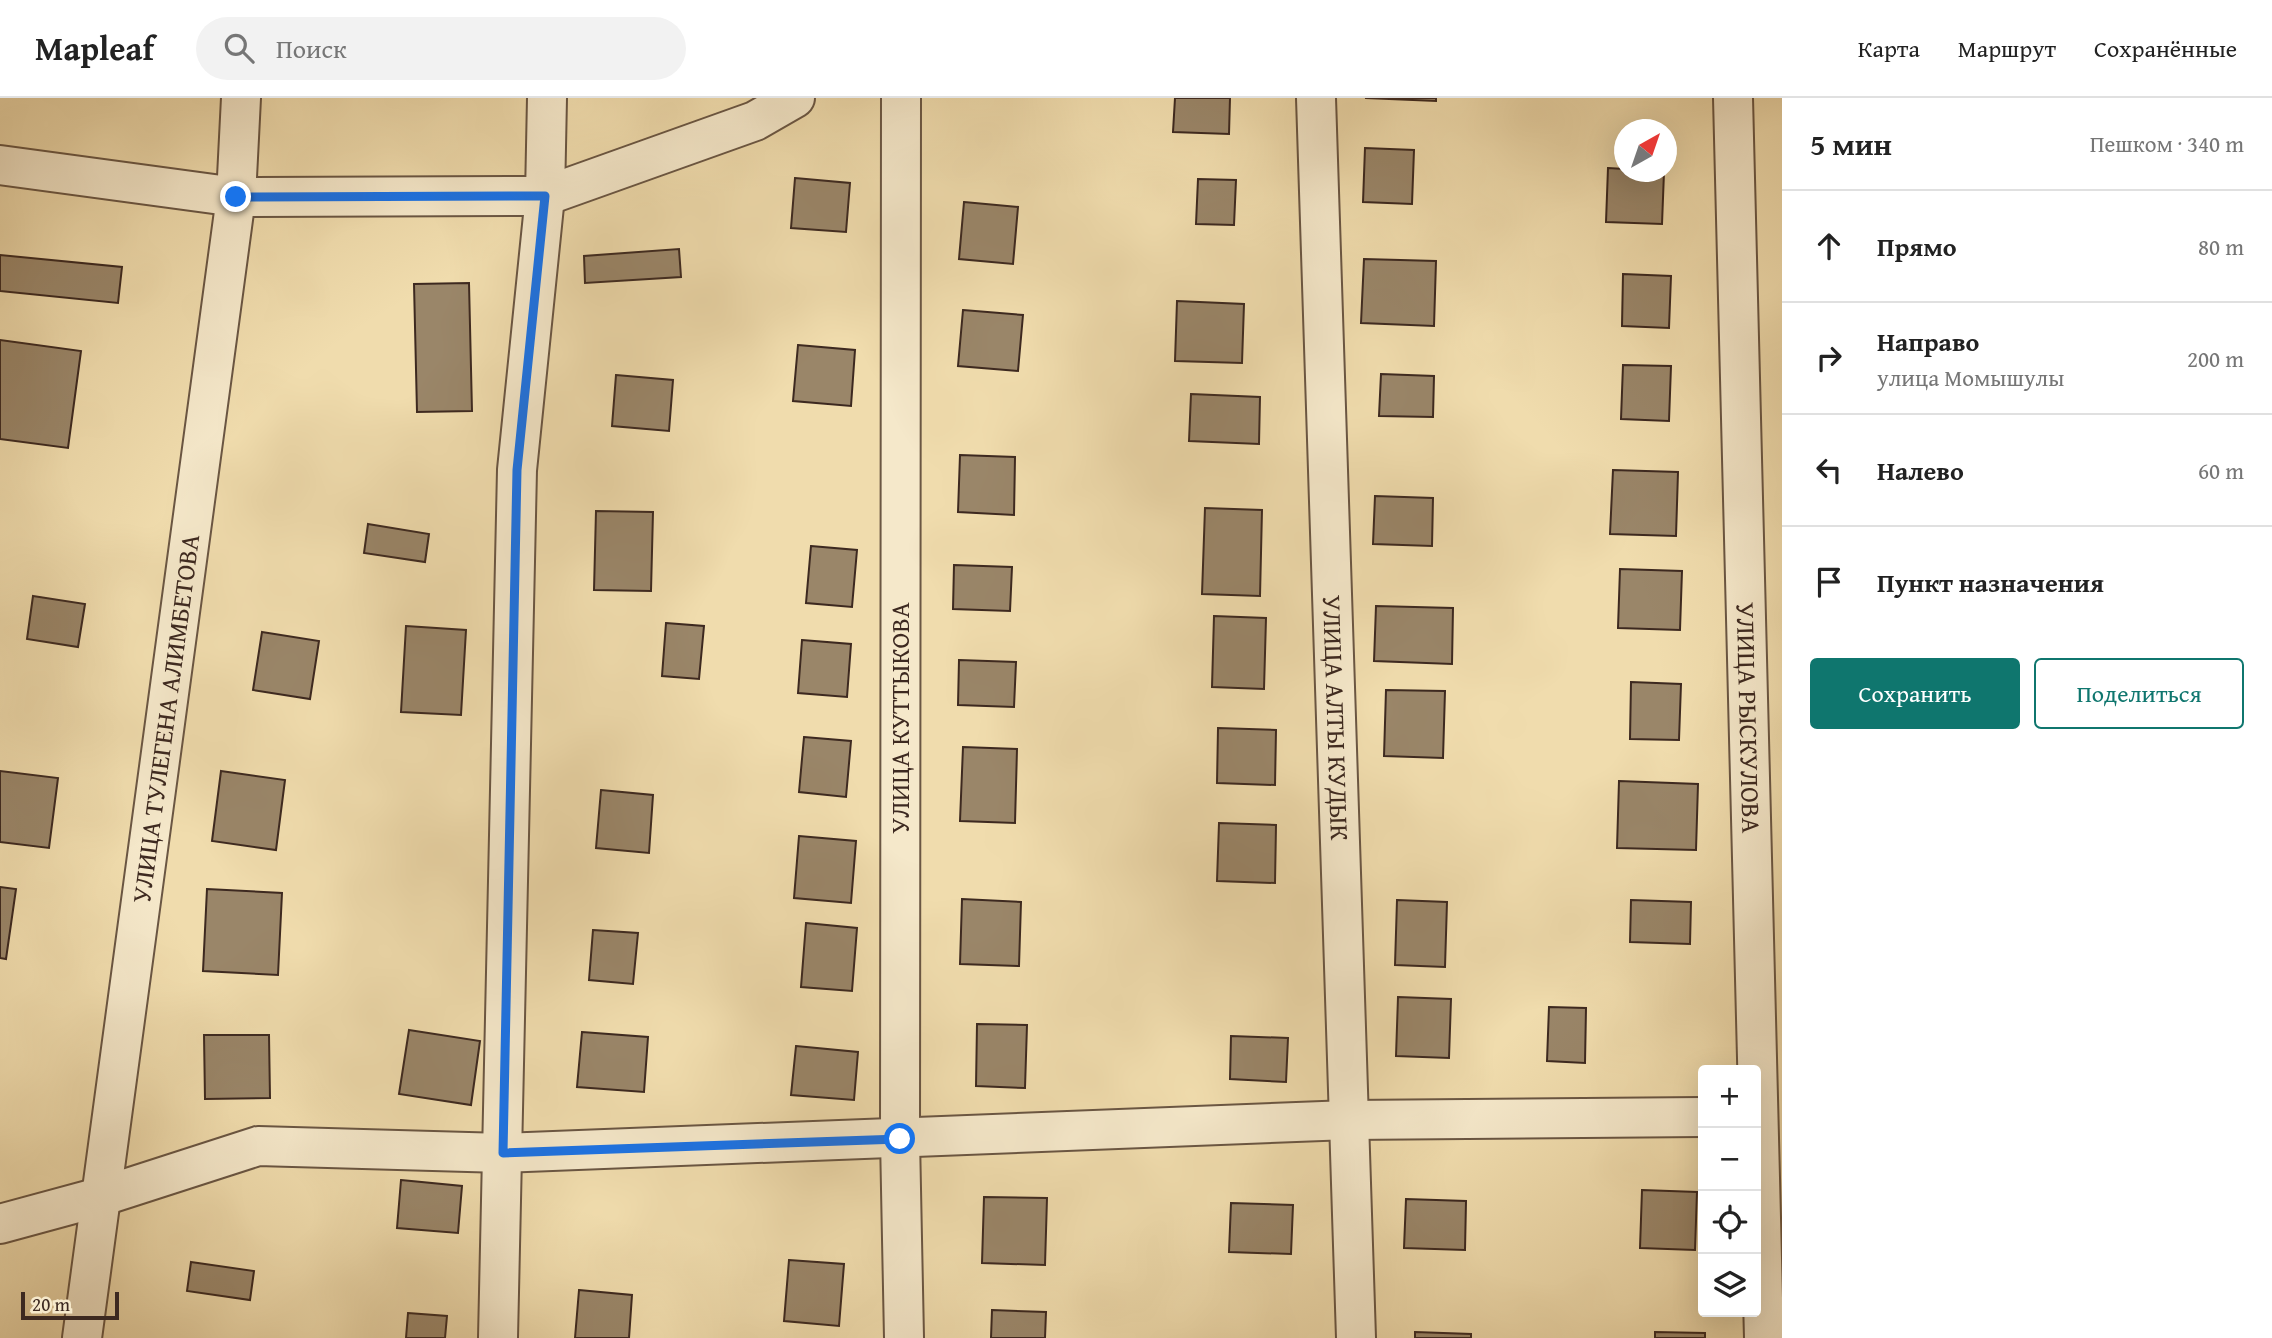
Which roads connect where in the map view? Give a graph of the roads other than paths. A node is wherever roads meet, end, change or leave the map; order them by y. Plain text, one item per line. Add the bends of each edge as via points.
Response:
1 (241, 98) edge
2 (547, 98) edge
3 (795, 98) edge
4 (901, 98) edge
5 (1316, 98) edge
6 (1733, 98) edge
7 (0, 165) edge
8 (545, 196) junction
9 (236, 197) junction
10 (1765, 1116) edge
11 (1698, 1117) edge
12 (1349, 1120) junction
13 (900, 1139) junction
14 (503, 1153) junction
15 (103, 1196) junction
16 (0, 1224) edge
17 (82, 1338) edge
18 (498, 1338) edge
19 (904, 1338) edge
20 (1356, 1338) edge
21 (1764, 1338) edge

1 - 9 street, УЛИЦА ТУЛЕГЕНА АЛИМБЕТОВА
2 - 8 street
3 - 8 street via 755,121
4 - 13 street, УЛИЦА КУТТЫКОВА
5 - 12 street, УЛИЦА АЛТЫ КУДЫК
6 - 10 street, УЛИЦА РЫСКУЛОВА
7 - 9 street
8 - 9 street
8 - 14 street via 517,470
9 - 15 street, УЛИЦА ТУЛЕГЕНА АЛИМБЕТОВА
10 - 21 street, УЛИЦА РЫСКУЛОВА
11 - 12 street
12 - 13 street
12 - 20 street, УЛИЦА АЛТЫ КУДЫК
13 - 14 street
13 - 19 street, УЛИЦА КУТТЫКОВА
14 - 15 street via 258,1146
14 - 18 street
15 - 16 street
15 - 17 street, УЛИЦА ТУЛЕГЕНА АЛИМБЕТОВА

